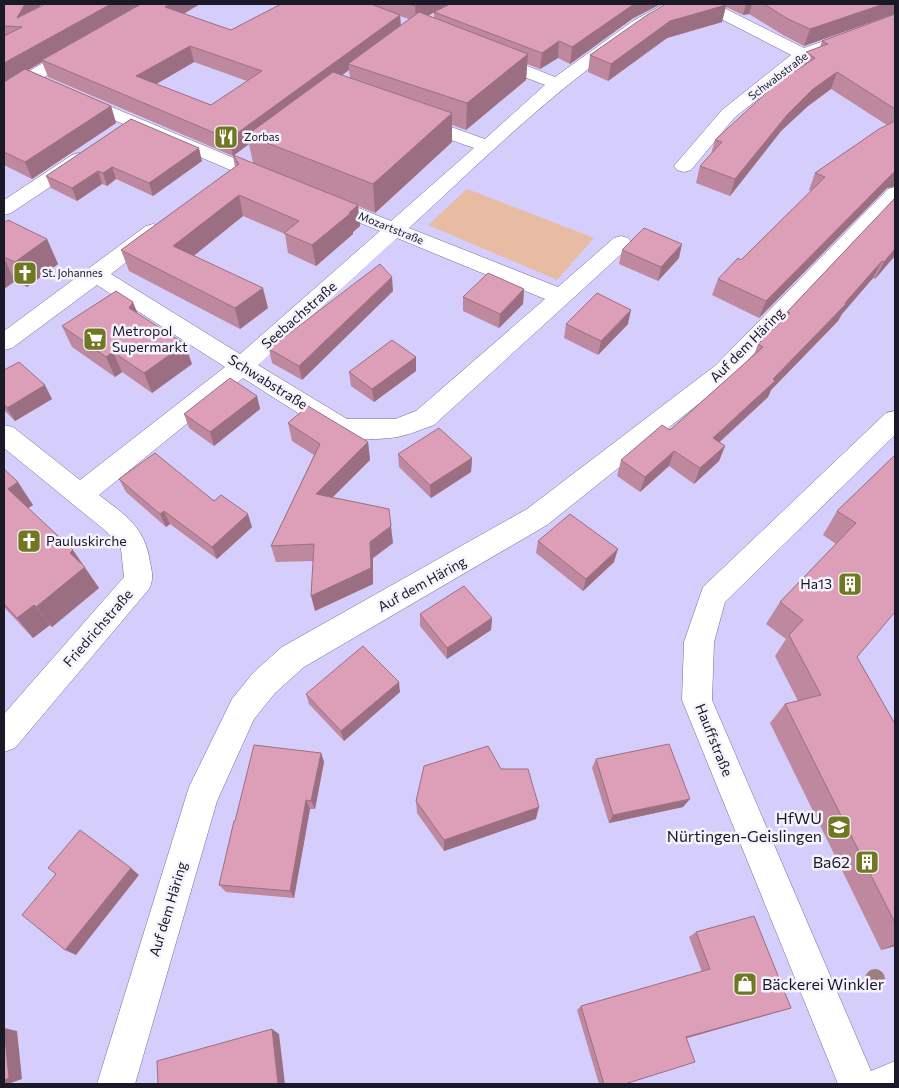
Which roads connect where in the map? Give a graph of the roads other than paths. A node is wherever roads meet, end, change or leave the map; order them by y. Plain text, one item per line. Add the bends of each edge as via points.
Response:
1 (675, 4) edge
2 (704, 4) edge
3 (895, 21) edge
4 (93, 41) edge
5 (474, 51) edge
6 (803, 54) junction
7 (557, 84) junction
8 (48, 85) junction
9 (4, 93) edge
10 (397, 115) edge
11 (134, 122) junction
12 (117, 133) edge
13 (488, 146) junction
14 (93, 149) edge
15 (243, 160) junction
16 (684, 166) dead end
17 (220, 178) edge
18 (289, 187) edge
19 (895, 193) edge
20 (306, 194) edge
21 (4, 210) edge
22 (166, 220) edge
23 (396, 230) junction
24 (621, 243) dead end
25 (96, 275) junction
26 (560, 296) junction
27 (4, 342) edge
28 (242, 366) junction
29 (895, 420) edge
30 (4, 434) edge
31 (80, 495) junction
32 (4, 737) edge
33 (895, 1080) edge
34 (116, 1084) edge
35 (858, 1084) edge
36 (885, 1084) edge

1 - 7 street, Seebachstraße via 639,24
2 - 6 street
3 - 6 street, Schwabstraße
4 - 8 street
5 - 7 street
6 - 16 street, Schwabstraße via 728,114
7 - 13 street, Seebachstraße
8 - 9 street
8 - 11 street
10 - 13 street
11 - 12 street
11 - 15 street
13 - 23 street, Seebachstraße
14 - 21 street
15 - 17 street
15 - 18 street
19 - 34 street, Auf dem Häring via 724,371 537,517 293,657 264,683 243,709 201,799
20 - 23 street, Mozartstraße
22 - 25 street
23 - 26 street, Mozartstraße
23 - 28 street, Seebachstraße
24 - 26 street, Schwabstraße
25 - 27 street
25 - 28 street, Schwabstraße
26 - 28 street, Schwabstraße via 424,418 396,428 343,429
28 - 31 street, Seebachstraße
29 - 35 street, Hauffstraße via 714,596 699,642 697,700
30 - 31 street, Friedrichstraße
31 - 32 street, Friedrichstraße via 117,524 134,545 139,580
33 - 36 street

